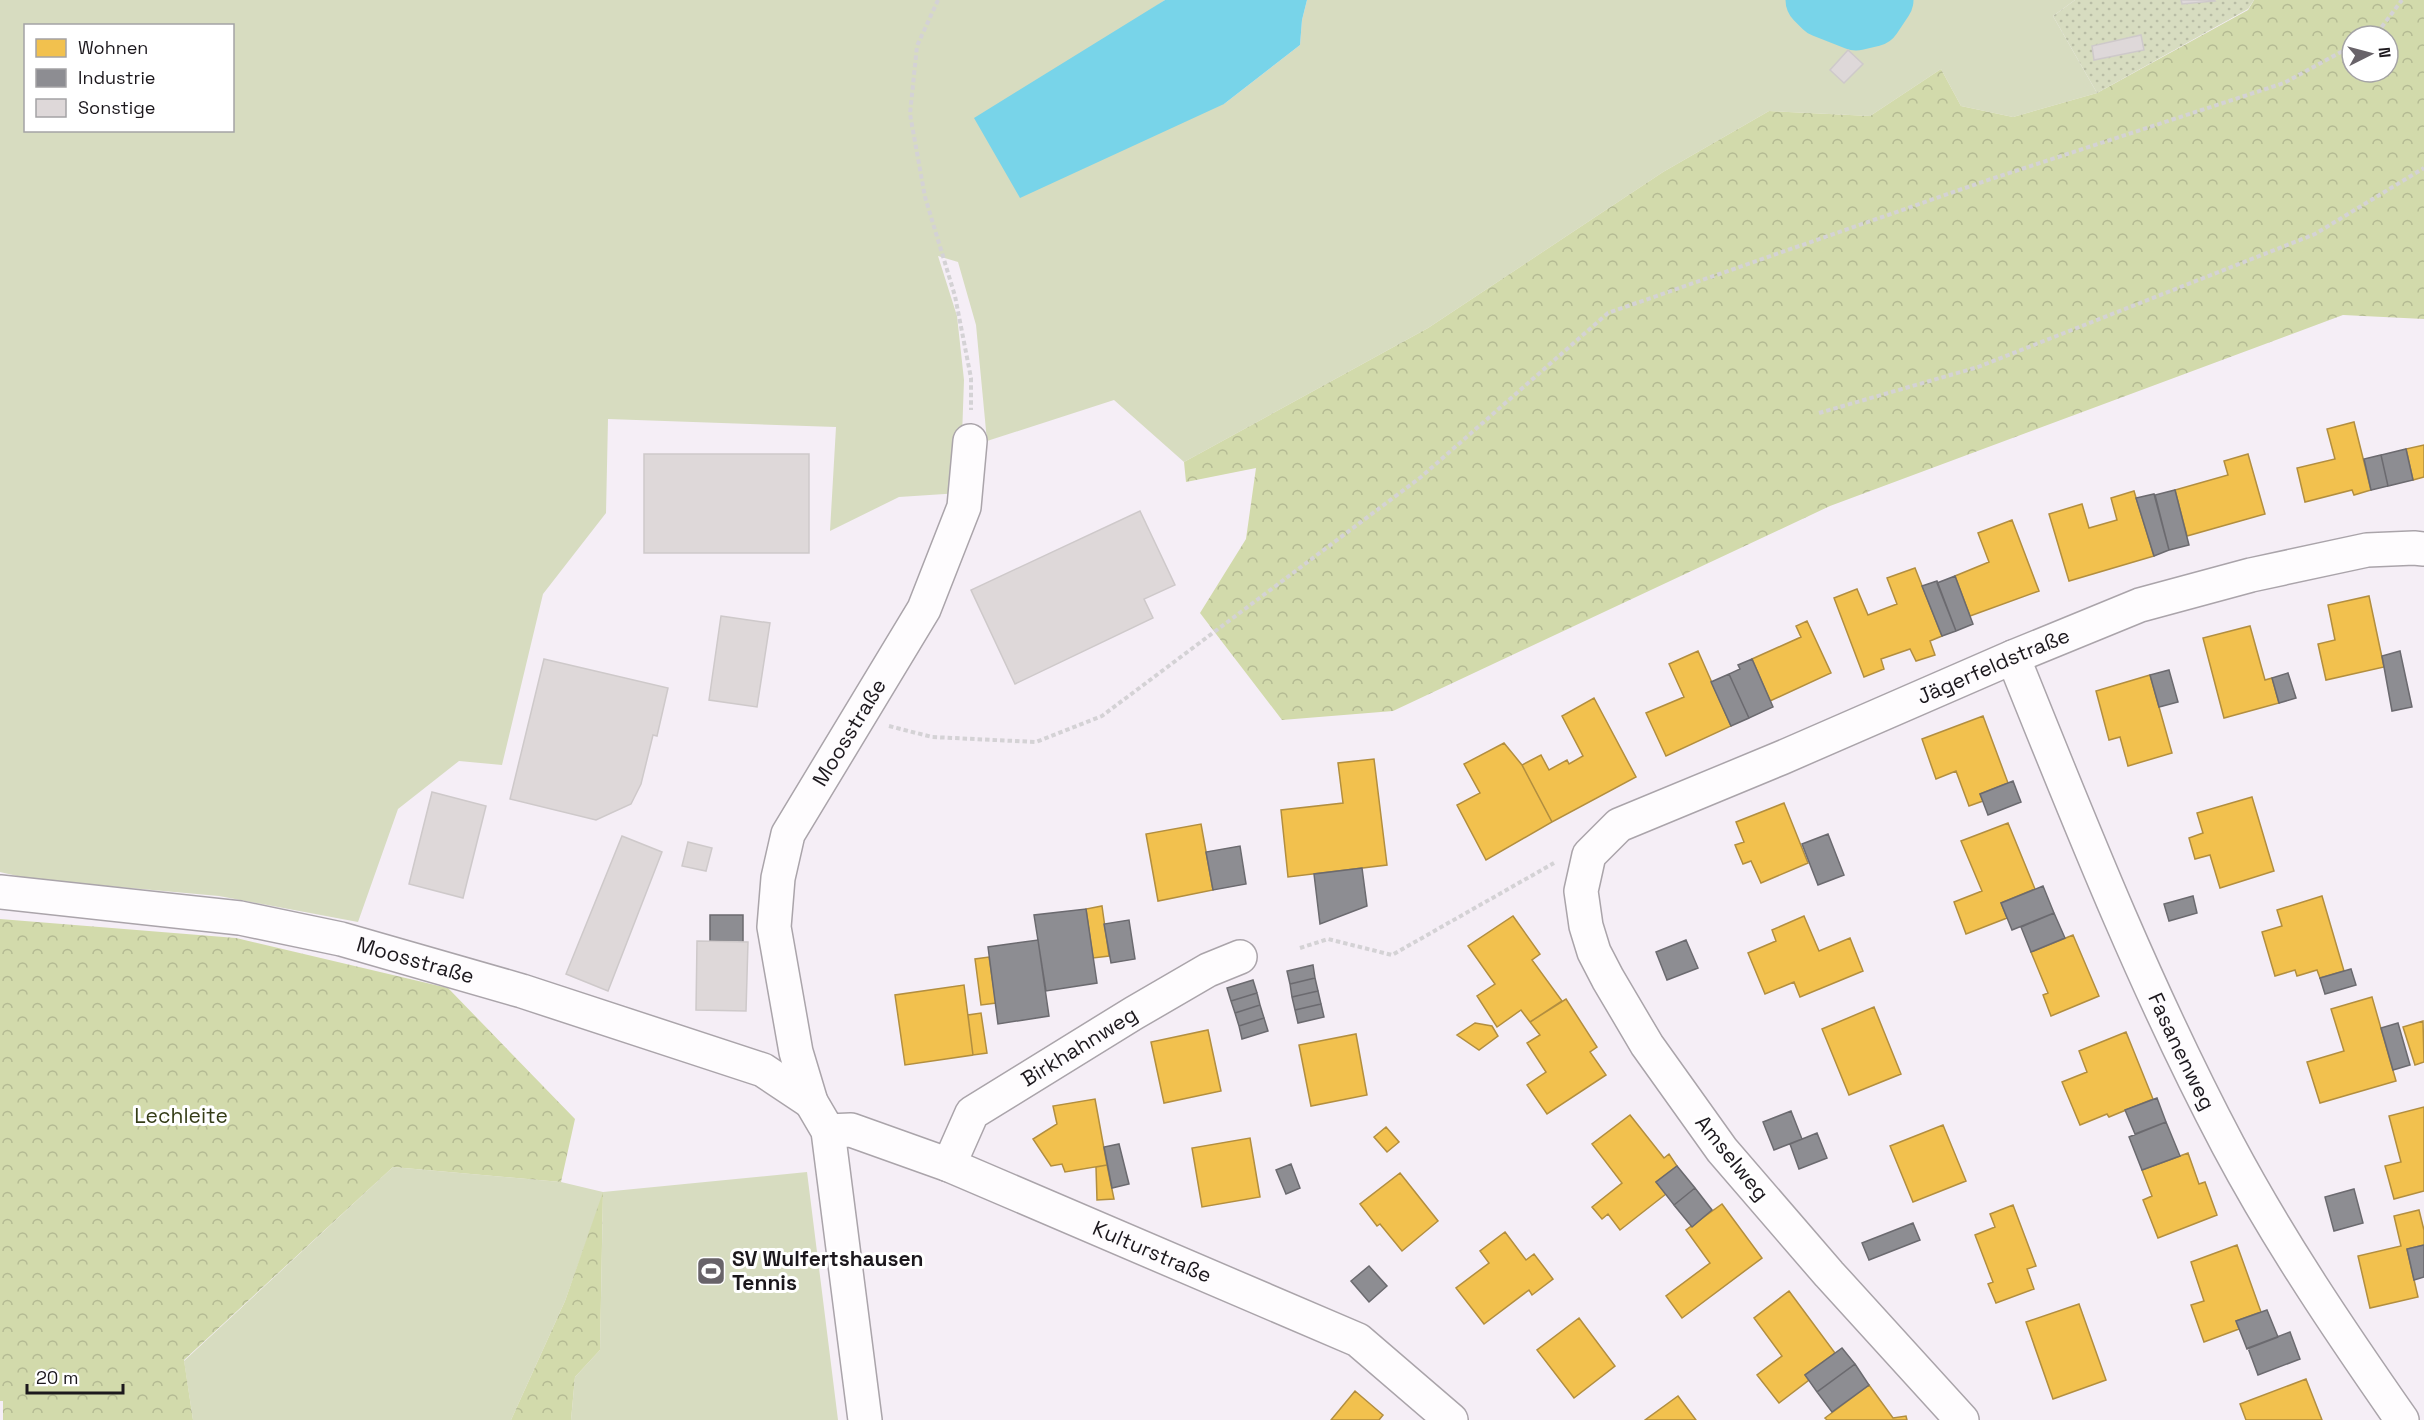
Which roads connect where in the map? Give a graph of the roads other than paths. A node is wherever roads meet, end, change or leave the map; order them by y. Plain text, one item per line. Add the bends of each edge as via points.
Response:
1 (970, 441) road end
2 (2424, 549) edge
3 (2013, 657) junction
4 (1589, 855) joint
5 (0, 892) edge
6 (1240, 957) dead end
7 (811, 1102) junction
8 (828, 1131) junction
9 (949, 1165) junction
10 (865, 1420) edge
11 (1451, 1420) edge
12 (1962, 1420) edge
13 (2402, 1420) edge

1 - 7 street, Moosstraße via 964,507 924,609 788,834 778,878 774,927 796,1052
2 - 3 street, Jägerfeldstraße via 2367,550 2251,575 2140,606
3 - 4 street, Jägerfeldstraße via 1619,825
3 - 13 street, Fasanenweg via 2108,892 2228,1144 2276,1230
4 - 12 street, Amselweg via 1581,891 1586,926 1594,952 1647,1045 1722,1150
5 - 7 street, Moosstraße via 240,918 341,939 522,991 763,1071
6 - 9 street, Birkhahnweg via 1208,970 1134,1013 972,1113
7 - 8 street, Moosstraße
8 - 9 street, Kulturstraße via 851,1130
8 - 10 street, Moosstraße
9 - 11 street, Kulturstraße via 1358,1340

